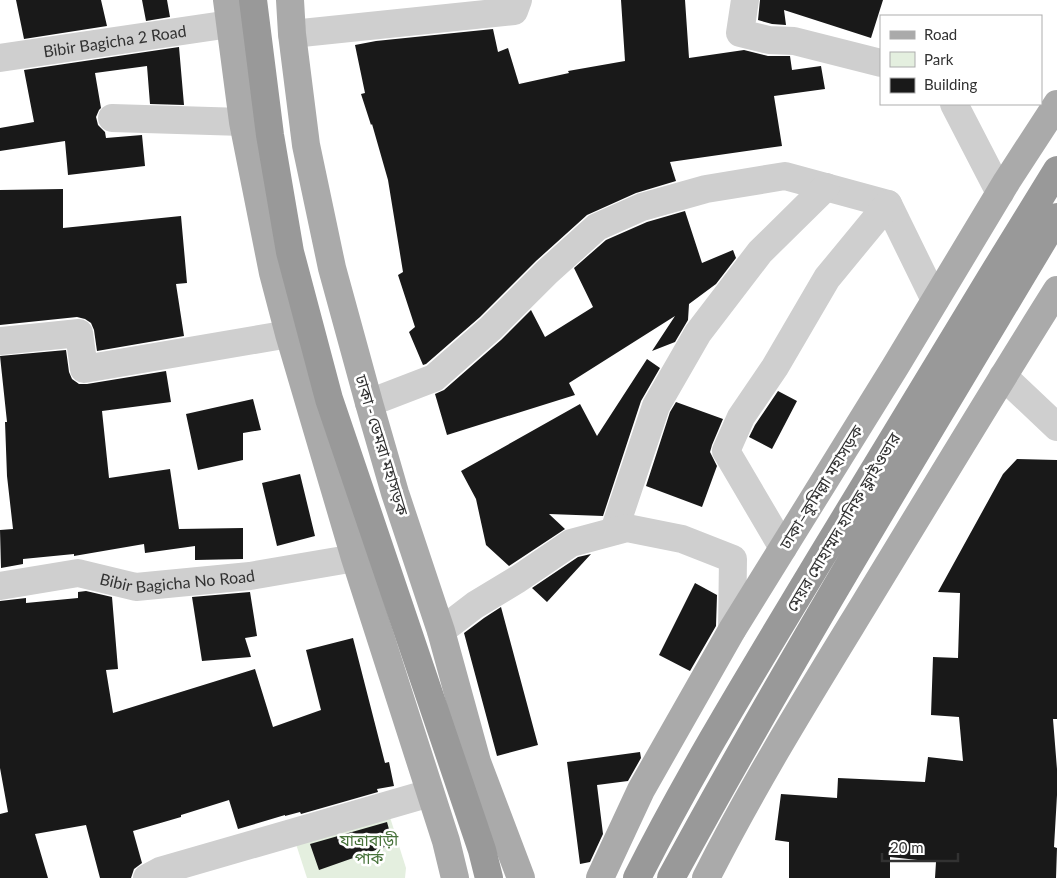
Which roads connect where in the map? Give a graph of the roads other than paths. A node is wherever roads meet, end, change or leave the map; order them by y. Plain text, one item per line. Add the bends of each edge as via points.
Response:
1 (253, 0) edge
2 (290, 0) edge
3 (518, 0) edge
4 (745, 0) edge
5 (228, 12) edge
6 (292, 34) junction
7 (0, 58) edge
8 (880, 63) edge
9 (1057, 104) edge
10 (955, 105) edge
11 (112, 118) dead end
12 (243, 122) junction
13 (1057, 170) edge
14 (826, 187) junction
15 (1000, 192) junction
16 (888, 204) junction
17 (1057, 217) edge
18 (1057, 290) edge
19 (935, 300) junction
20 (288, 334) junction
21 (0, 341) edge
22 (1003, 376) junction
23 (369, 403) junction
24 (1057, 427) edge
25 (614, 531) junction
26 (783, 548) junction
27 (355, 558) junction
28 (0, 586) edge
29 (732, 630) junction
30 (441, 631) junction
31 (430, 793) junction
32 (727, 836) junction
33 (147, 878) edge
34 (455, 878) edge
35 (489, 878) edge
36 (521, 878) edge
37 (600, 878) edge
38 (637, 878) edge
39 (671, 878) edge
40 (706, 878) edge
41 (718, 878) edge

1 - 35 highway via 290,252 309,327 329,399
2 - 6 main road, ঢাকা - ডেমরা মহাসড়ক
3 - 6 street via 514,11
4 - 8 street via 740,33 769,40 794,41
5 - 7 street, Bibir Bagicha 2 Road
5 - 12 main road
6 - 23 main road, ঢাকা - ডেমরা মহাসড়ক via 306,145 332,268
9 - 15 main road, ঢাকা–কুমিল্লা মহাসড়ক
10 - 15 street
11 - 12 street
12 - 20 main road
13 - 38 highway, মেয়র মোহাম্মদ হানিফ ফ্লাইওভার via 758,662
14 - 16 street
14 - 23 street via 785,176 706,189 642,207 597,227 434,378
14 - 25 street via 760,252 698,333 656,406
15 - 19 main road, ঢাকা–কুমিল্লা মহাসড়ক
16 - 19 street
16 - 26 street via 827,278 776,367 741,417 726,451
17 - 39 highway, মেয়র মোহাম্মদ হানিফ ফ্লাইওভার via 737,757
18 - 22 main road
19 - 26 main road, ঢাকা–কুমিল্লা মহাসড়ক
20 - 21 street via 84,369 80,333
20 - 27 main road
22 - 24 street
22 - 32 main road via 794,719
23 - 30 main road, ঢাকা - ডেমরা মহাসড়ক
25 - 29 street via 627,528 682,540 733,559
25 - 30 street via 571,544 474,605
26 - 29 main road, ঢাকা–কুমিল্লা মহাসড়ক
27 - 28 street, Bibir Bagicha No Road via 250,576 136,587 78,573
27 - 31 main road
29 - 37 main road, ঢাকা–কুমিল্লা মহাসড়ক via 641,790
30 - 36 main road, ঢাকা - ডেমরা মহাসড়ক via 477,762
31 - 33 street via 160,871
31 - 34 main road
32 - 40 main road
32 - 41 main road

